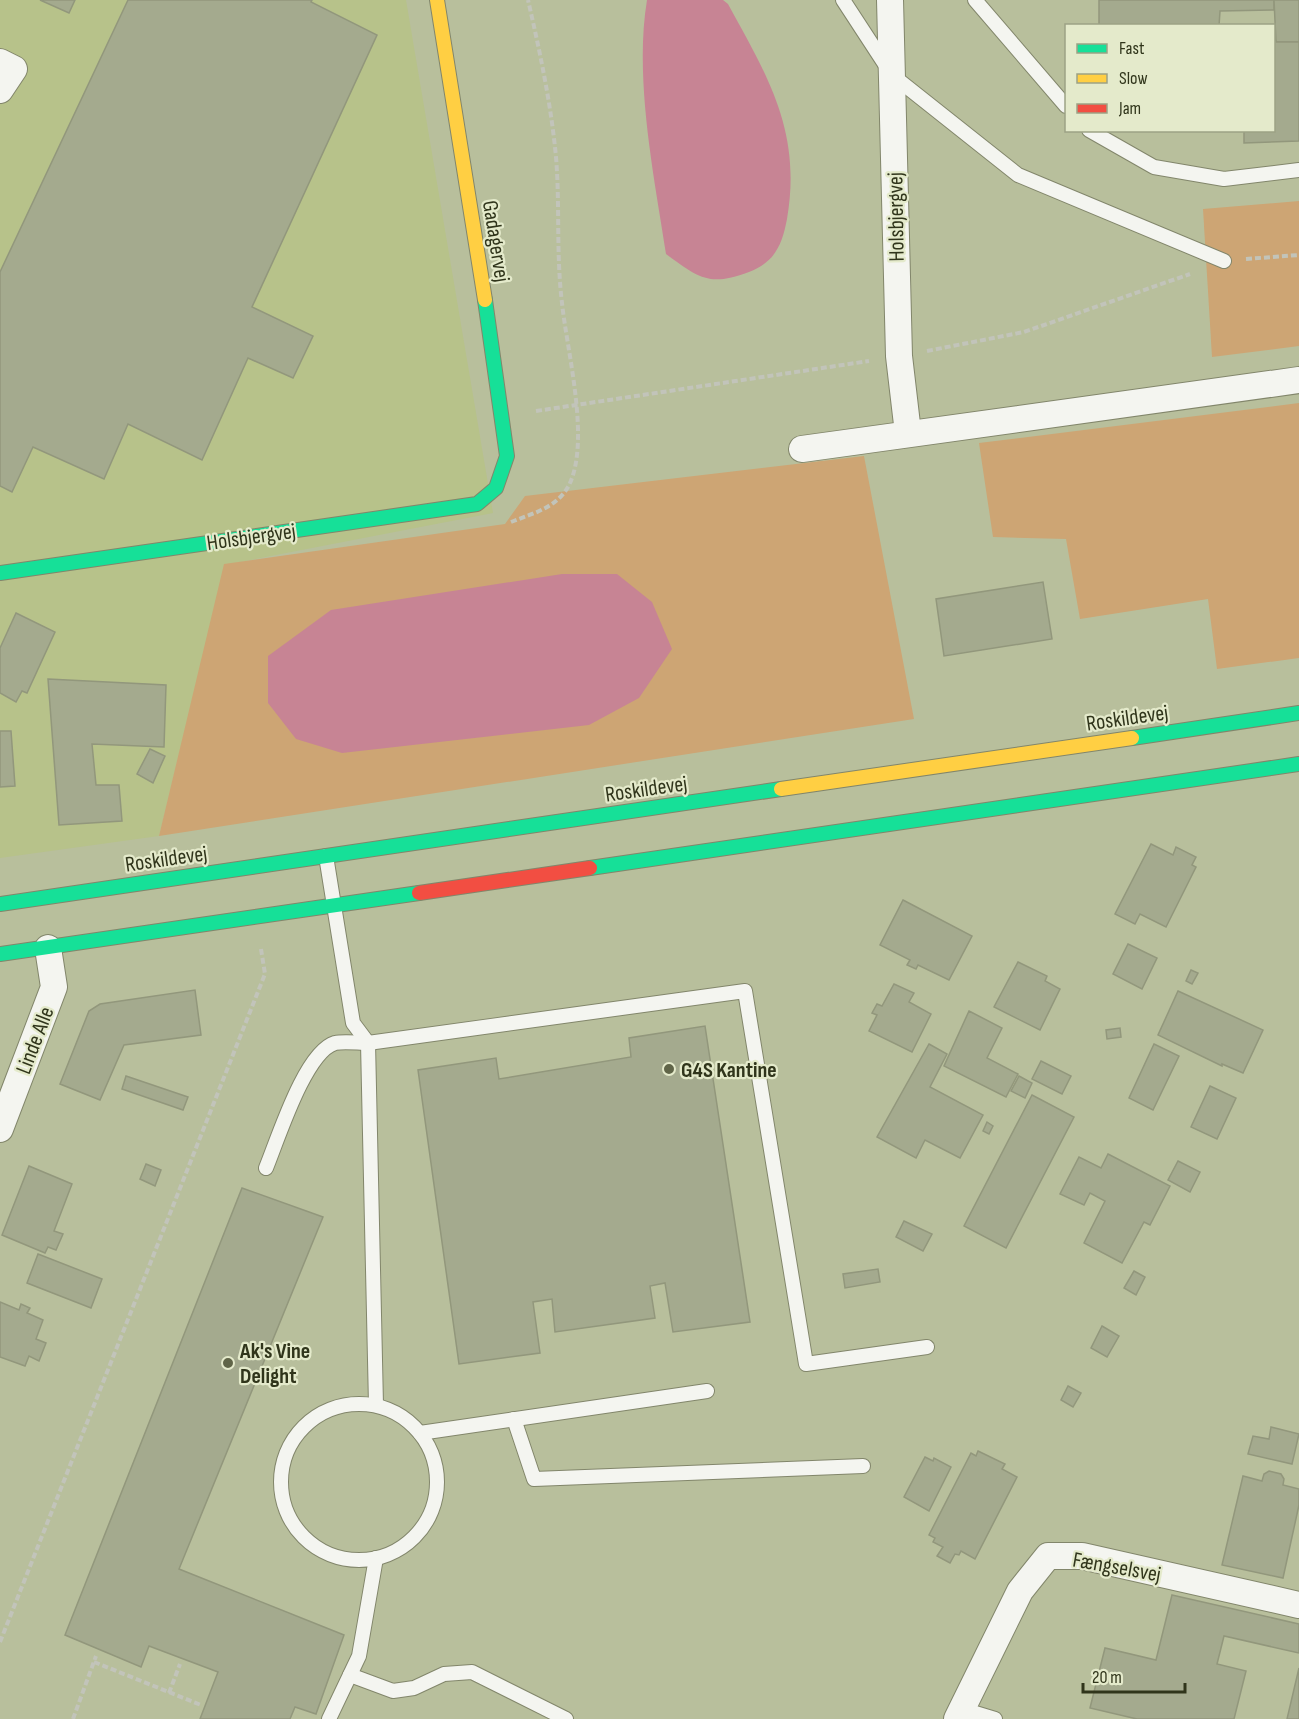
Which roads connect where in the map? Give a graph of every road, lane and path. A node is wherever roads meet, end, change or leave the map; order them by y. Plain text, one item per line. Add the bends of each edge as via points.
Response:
1 (437, 0) edge
2 (528, 0) edge
3 (843, 0) edge
4 (890, 0) edge
5 (975, 0) edge
6 (0, 62) edge
7 (892, 75) junction
8 (0, 90) edge
9 (1065, 105) edge
10 (1093, 132) edge
11 (1299, 170) edge
12 (1299, 255) edge
13 (1224, 261) joint
14 (1299, 380) edge
15 (504, 417) junction
16 (908, 433) junction
17 (802, 449) dead end
18 (496, 488) joint
19 (0, 573) edge
20 (1299, 713) edge
21 (1299, 764) edge
22 (326, 856) junction
23 (0, 904) edge
24 (334, 905) junction
25 (256, 916) junction
26 (48, 948) junction
27 (0, 954) edge
28 (368, 1042) junction
29 (0, 1129) edge
30 (266, 1168) dead end
31 (927, 1347) dead end
32 (707, 1391) dead end
33 (376, 1405) junction
34 (514, 1419) junction
35 (420, 1432) junction
36 (863, 1466) dead end
37 (376, 1558) junction
38 (1299, 1605) edge
39 (0, 1642) edge
40 (96, 1656) dead end
41 (94, 1662) junction
42 (180, 1664) dead end
43 (350, 1674) junction
44 (169, 1693) junction
45 (201, 1705) dead end
46 (959, 1714) edge
47 (73, 1719) edge
48 (329, 1719) edge
49 (566, 1719) edge
50 (995, 1719) edge

1 - 15 main road, Gadagervej
2 - 15 path via 546,79 556,157 561,300 576,404
3 - 7 lane
4 - 7 street, Holsbjergvej
5 - 9 lane
6 - 8 street via 14,69
7 - 13 lane via 1018,175
7 - 16 street, Holsbjergvej via 899,356
10 - 11 lane via 1154,167 1224,179
12 - 13 path
14 - 16 street
15 - 18 main road, Gadagervej via 507,456
16 - 17 street
18 - 19 main road, Holsbjergvej via 477,504
20 - 22 main road, Roskildevej
21 - 24 main road
22 - 23 main road, Roskildevej
22 - 24 lane
24 - 25 main road
24 - 28 lane via 353,1023
25 - 26 main road
25 - 39 path via 265,974
26 - 27 main road
26 - 29 street, Linde Alle via 54,987
28 - 30 lane via 335,1043 320,1052 302,1082
28 - 31 lane via 745,991 806,1364
28 - 33 lane
32 - 34 lane
33 - 35 lane via 401,1415
33 - 37 lane via 334,1408 305,1425 289,1445 281,1469 281,1494 290,1518 305,1539 326,1553 351,1560
34 - 35 lane
34 - 36 lane via 534,1479
35 - 37 lane via 433,1456 437,1482 433,1508 420,1530 401,1548
37 - 43 lane via 359,1656
38 - 46 street, Fængselsvej via 1082,1556 1048,1556 1020,1591
40 - 41 path
41 - 44 path
41 - 47 path
42 - 44 path
43 - 48 lane
43 - 49 lane via 393,1691 414,1688 444,1674 472,1672
44 - 45 path
46 - 50 lane

